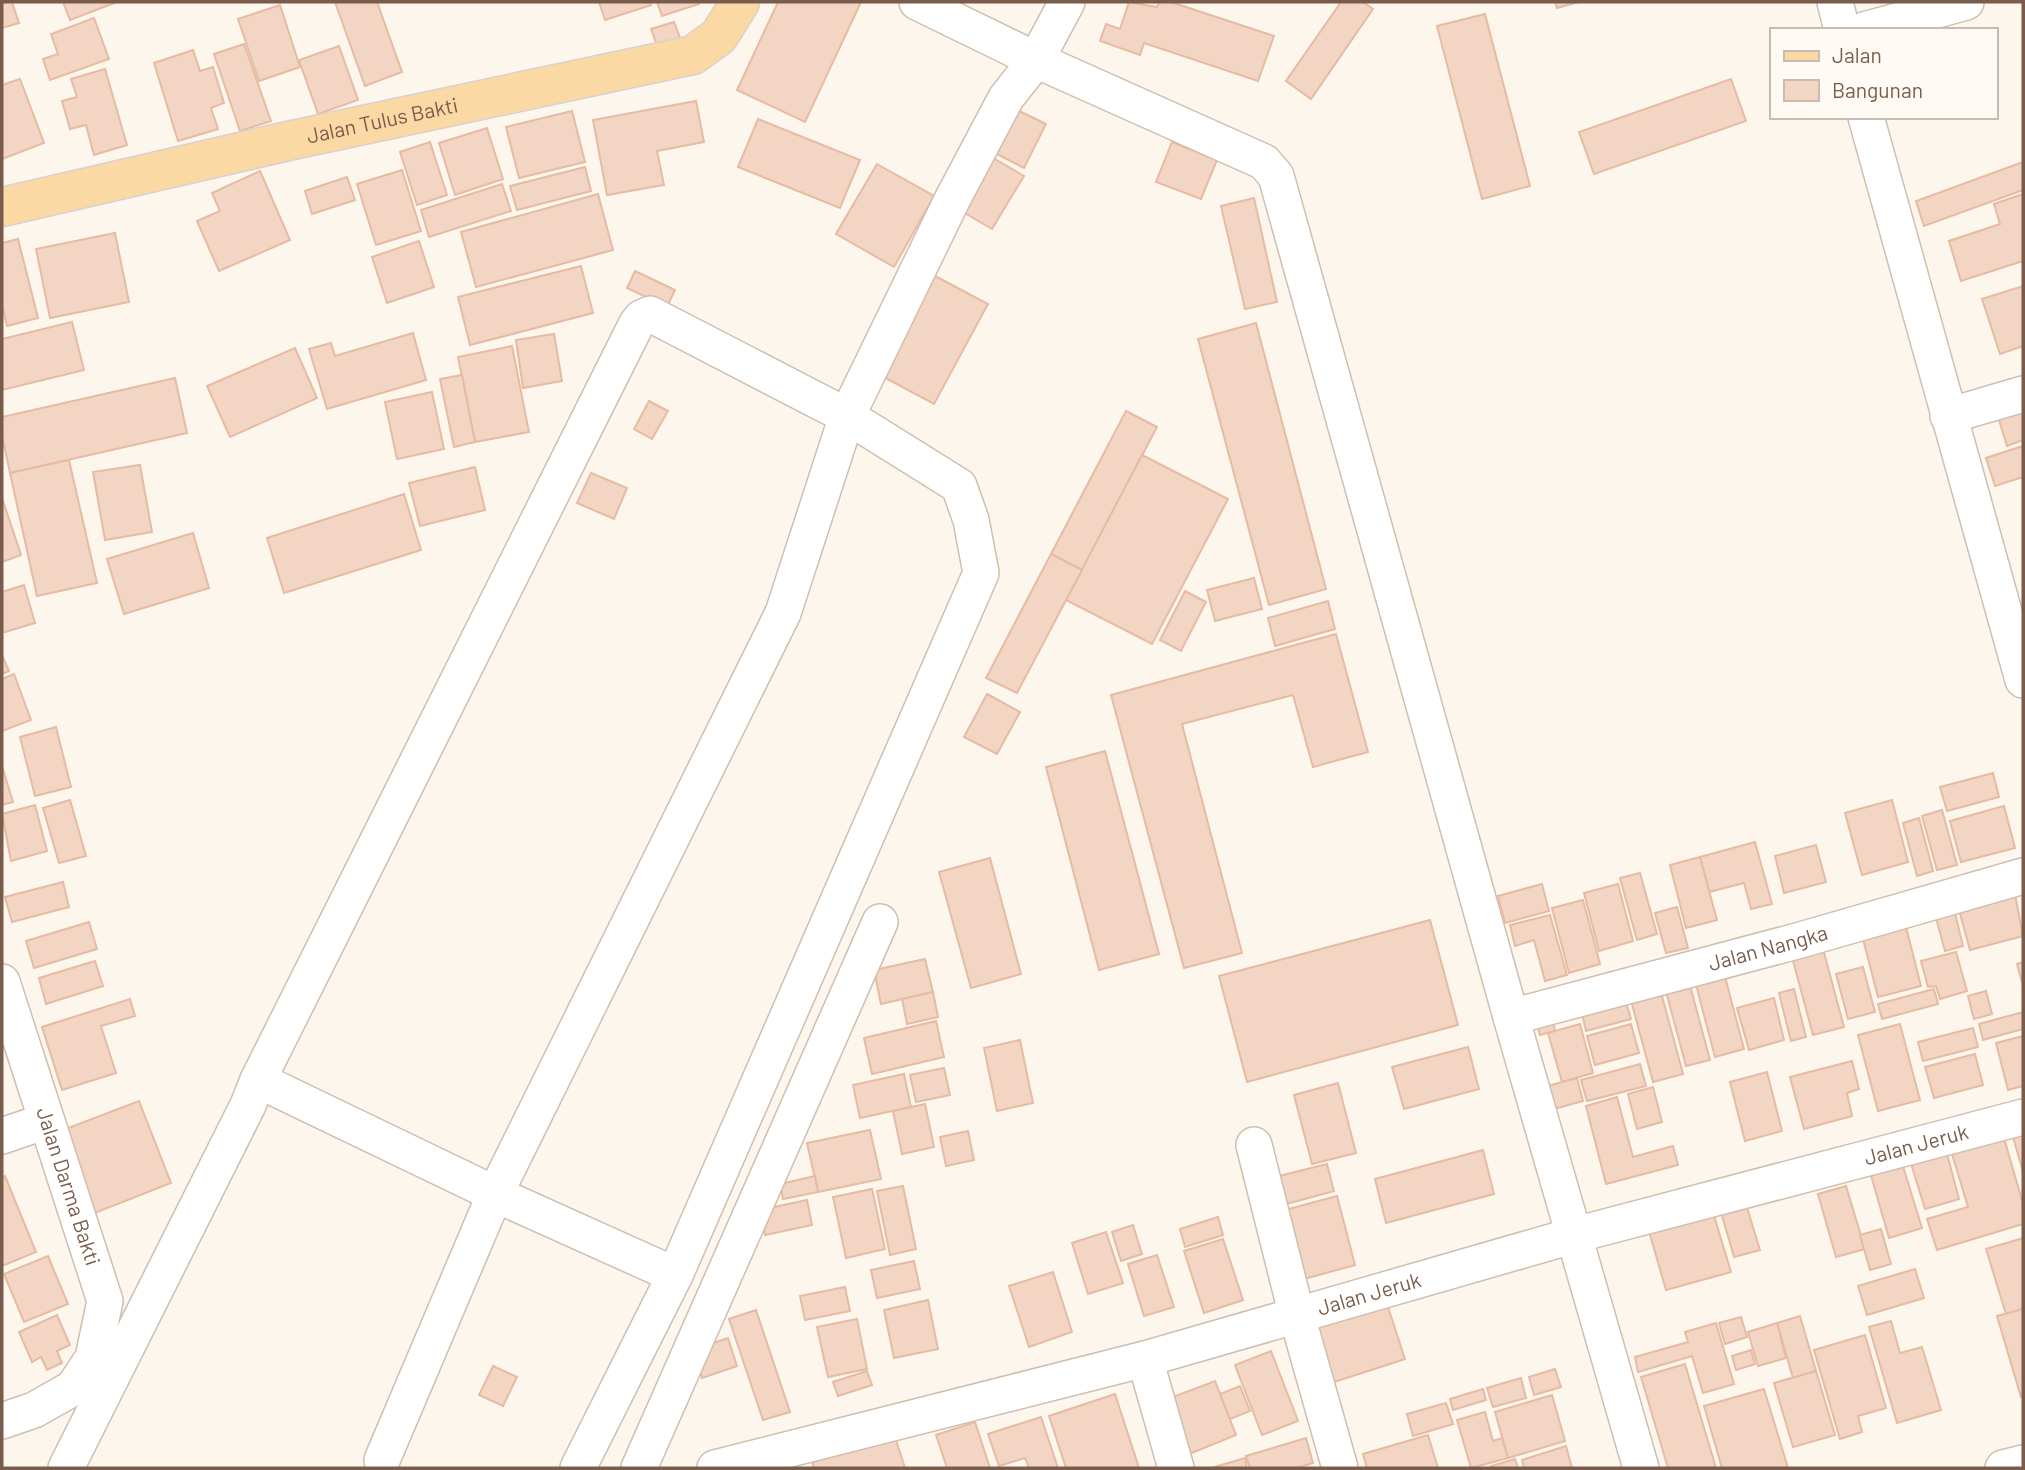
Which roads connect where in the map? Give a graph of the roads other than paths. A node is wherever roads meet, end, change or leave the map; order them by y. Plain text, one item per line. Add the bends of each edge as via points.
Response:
1 (739, 2) edge
2 (917, 2) edge
3 (1067, 2) edge
4 (1835, 2) edge
5 (1966, 2) edge
6 (1842, 28) edge
7 (1871, 28) edge
8 (1036, 60) junction
9 (1867, 119) edge
10 (2, 206) edge
11 (2023, 394) edge
12 (847, 416) junction
13 (1948, 416) junction
14 (2023, 680) edge
15 (2023, 876) edge
16 (880, 922) dead end
17 (2, 982) edge
18 (1511, 1017) junction
19 (258, 1080) junction
20 (2023, 1117) edge
21 (46, 1121) junction
22 (2, 1136) edge
23 (1254, 1145) dead end
24 (495, 1194) junction
25 (1575, 1236) junction
26 (674, 1275) junction
27 (1297, 1316) junction
28 (1145, 1359) junction
29 (2, 1421) edge
30 (2023, 1462) edge
31 (382, 1466) edge
32 (66, 1468) edge
33 (578, 1468) edge
34 (639, 1468) edge
35 (715, 1468) edge
36 (1176, 1468) edge
37 (1340, 1468) edge
38 (1641, 1468) edge
39 (2003, 1468) edge

1 - 10 main road, Jalan Tulus Bakti via 719,36 693,55
2 - 8 street
3 - 8 street
4 - 6 street
5 - 7 street
8 - 12 street via 1006,98
8 - 18 street via 1259,160 1276,176
9 - 13 street
11 - 13 street
12 - 19 street via 650,314 641,318
12 - 24 street via 783,613
12 - 26 street via 959,486 981,573
13 - 14 street
15 - 18 street, Jalan Nangka
16 - 34 street
17 - 21 street, Jalan Darma Bakti
18 - 25 street
19 - 24 street
19 - 32 street
20 - 25 street, Jalan Jeruk
21 - 22 street
21 - 29 street, Jalan Darma Bakti via 105,1301 93,1358 73,1388 34,1410
23 - 27 street
24 - 26 street
24 - 31 street
25 - 27 street, Jalan Jeruk
25 - 38 street
26 - 33 street
27 - 28 street, Jalan Jeruk
27 - 37 street
28 - 35 street, Jalan Jeruk
28 - 36 street
30 - 39 street

